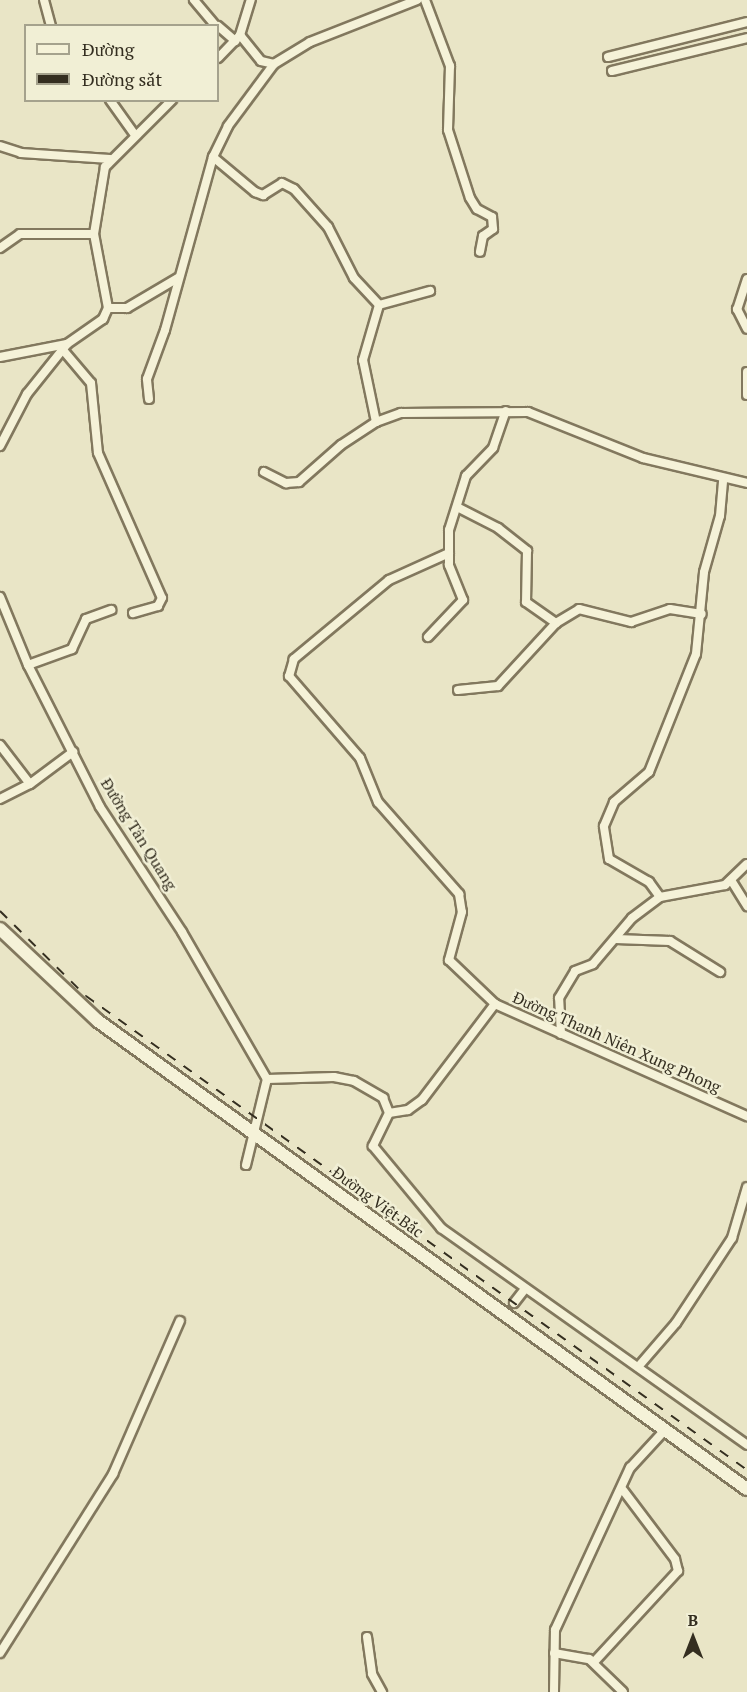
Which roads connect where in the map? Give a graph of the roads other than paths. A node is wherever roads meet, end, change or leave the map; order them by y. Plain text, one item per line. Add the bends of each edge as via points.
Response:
1 (44, 0) edge
2 (194, 0) edge
3 (251, 0) edge
4 (415, 0) edge
5 (425, 0) edge
6 (747, 22) edge
7 (50, 24) edge
8 (215, 24) edge
9 (219, 27) edge
10 (237, 38) junction
11 (747, 38) edge
12 (674, 42) junction
13 (677, 56) junction
14 (219, 57) edge
15 (608, 57) dead end
16 (274, 64) junction
17 (612, 71) dead end
18 (111, 102) edge
19 (170, 102) edge
20 (135, 135) junction
21 (0, 146) edge
22 (213, 157) junction
23 (110, 159) junction
24 (94, 234) junction
25 (0, 248) edge
26 (480, 252) dead end
27 (178, 278) junction
28 (747, 279) edge
29 (430, 291) dead end
30 (379, 305) junction
31 (108, 308) junction
32 (747, 329) edge
33 (65, 347) junction
34 (0, 357) edge
35 (747, 372) edge
36 (747, 395) edge
37 (149, 399) dead end
38 (506, 411) junction
39 (376, 422) junction
40 (0, 446) edge
41 (264, 472) dead end
42 (723, 479) junction
43 (747, 483) edge
44 (459, 508) junction
45 (449, 553) junction
46 (0, 597) edge
47 (111, 610) dead end
48 (133, 613) dead end
49 (702, 614) junction
50 (556, 623) junction
51 (428, 637) dead end
52 (28, 665) junction
53 (458, 690) dead end
54 (0, 745) edge
55 (73, 752) junction
56 (30, 784) junction
57 (0, 799) edge
58 (747, 864) edge
59 (731, 880) junction
60 (660, 897) junction
61 (747, 906) edge
62 (0, 929) edge
63 (616, 939) junction
64 (720, 972) dead end
65 (495, 1004) junction
66 (561, 1034) junction
67 (267, 1079) junction
68 (389, 1113) junction
69 (747, 1116) edge
70 (254, 1134) junction
71 (246, 1165) dead end
72 (747, 1187) edge
73 (525, 1289) junction
74 (514, 1303) dead end
75 (180, 1321) dead end
76 (638, 1367) junction
77 (665, 1430) junction
78 (747, 1445) edge
79 (747, 1489) edge
80 (623, 1490) junction
81 (367, 1638) dead end
82 (0, 1653) edge
83 (554, 1653) junction
84 (594, 1662) junction
85 (382, 1692) edge
86 (554, 1692) edge
87 (623, 1692) edge

1 - 7 street
2 - 8 street
3 - 10 street
4 - 16 street via 310,42
5 - 26 street via 450,66 448,130 470,198 477,209 492,217 493,229 483,236
6 - 12 street
9 - 10 street
10 - 14 street
10 - 16 street via 261,61
11 - 13 street
12 - 13 street
12 - 15 street
13 - 17 street
16 - 22 street via 228,126
18 - 20 street
19 - 20 street
20 - 23 street
21 - 23 street via 21,153
22 - 27 street
22 - 30 street via 255,192 263,195 282,183 294,189 328,227 354,278
23 - 24 street via 99,186
24 - 25 street via 20,234
24 - 31 street
27 - 31 street via 127,308
27 - 37 street via 147,379
28 - 32 street via 737,309
29 - 30 street
30 - 39 street via 363,360
31 - 33 street via 103,319
33 - 34 street
33 - 40 street via 27,394
33 - 48 street via 91,382 98,453 162,598 158,606
35 - 36 street
38 - 39 street via 451,416 402,413
38 - 42 street via 534,413 643,458
38 - 44 street via 492,448 466,476
39 - 41 street via 298,482 286,483
42 - 43 street
42 - 49 street via 720,516 704,572
44 - 45 street via 449,530
44 - 50 street via 498,528 527,551 526,602
45 - 51 street via 450,569 463,600
45 - 65 street via 389,580 294,659 289,676 360,758 378,802 459,894 462,912 448,960
46 - 52 street, Đường Tân Quang
47 - 52 street via 86,619 72,649
49 - 50 street via 670,609 631,622 579,609
49 - 60 street via 696,654 649,772 614,802 604,826 609,859 649,882
50 - 53 street via 507,680 498,686
52 - 55 street, Đường Tân Quang
54 - 56 street
55 - 56 street
55 - 67 street, Đường Tân Quang via 100,807 148,876
56 - 57 street
58 - 59 street
59 - 60 street
59 - 61 street
60 - 63 street via 632,918
62 - 70 main road, Đường Việt Bắc via 98,1021
63 - 64 street via 670,941
63 - 66 street via 593,964 575,971 559,998
65 - 66 street, Đường Thanh Niên Xung Phong
65 - 68 street, Đường Thanh Niên Xung Phong via 422,1100 408,1110
66 - 69 street, Đường Thanh Niên Xung Phong
67 - 68 street via 334,1077 354,1081 383,1098
67 - 70 street
68 - 73 street via 373,1146 441,1228
70 - 71 street
70 - 77 main road, Đường Việt Bắc
72 - 76 street via 732,1238 676,1323
73 - 74 street
73 - 76 street
75 - 82 street via 113,1474
76 - 78 street
77 - 79 main road, Đường Việt Bắc
77 - 80 street via 632,1465
80 - 83 street via 555,1630
80 - 84 street via 675,1559 678,1571
81 - 85 street via 372,1674
83 - 84 street
83 - 86 street
84 - 87 street

